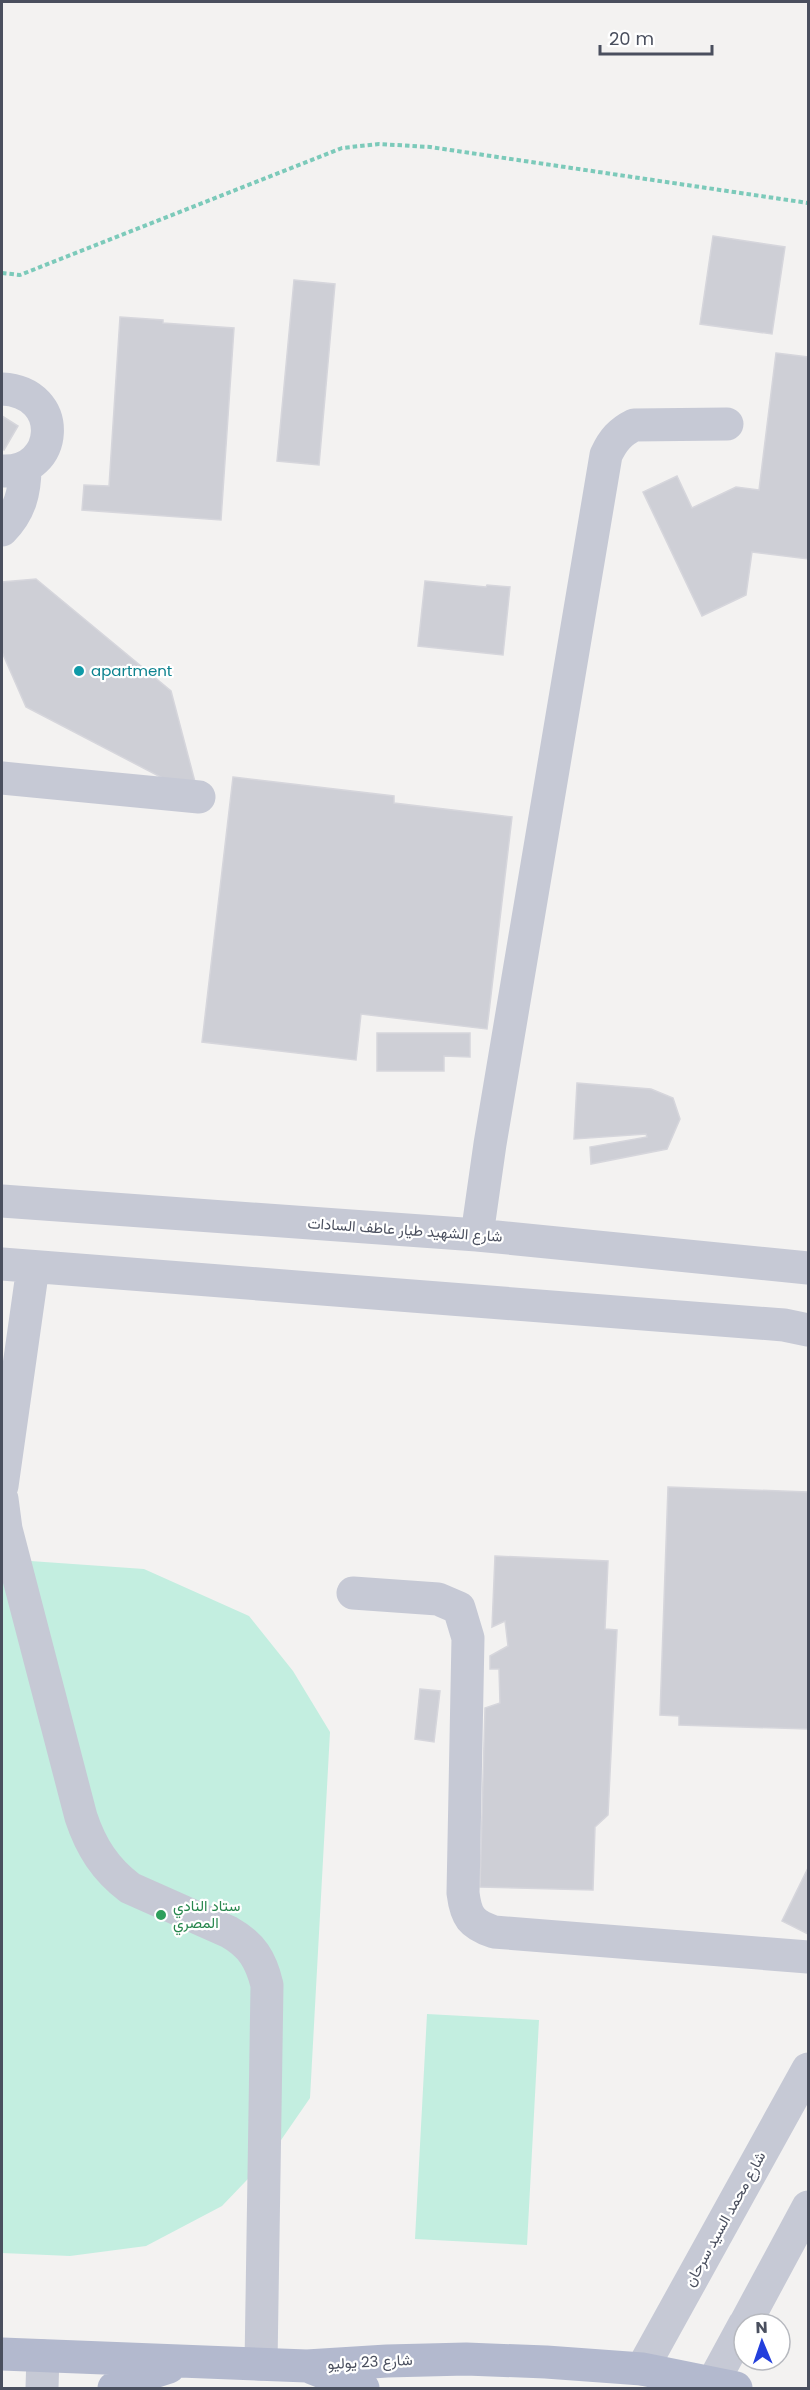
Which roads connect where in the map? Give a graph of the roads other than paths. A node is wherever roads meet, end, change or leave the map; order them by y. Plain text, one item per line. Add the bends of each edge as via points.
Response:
1 (2, 389) edge
2 (727, 424) dead end
3 (13, 469) edge
4 (2, 530) edge
5 (2, 778) edge
6 (199, 797) dead end
7 (2, 1201) edge
8 (477, 1235) junction
9 (17, 1265) edge
10 (808, 1268) edge
11 (808, 1330) edge
12 (2, 1486) edge
13 (2, 1499) edge
14 (353, 1593) dead end
15 (808, 1957) edge
16 (808, 2069) edge
17 (808, 2207) edge
18 (751, 2312) edge
19 (2, 2354) edge
20 (44, 2356) junction
21 (198, 2362) junction
22 (732, 2362) edge
23 (261, 2364) junction
24 (307, 2366) junction
25 (642, 2369) junction
26 (724, 2386) edge
27 (42, 2388) edge
28 (114, 2388) edge
29 (363, 2388) edge

1 - 3 street via 28,395 39,405 48,432 37,458
2 - 8 street via 634,424 613,440 606,455
3 - 4 street via 25,484 14,516
5 - 6 street
7 - 8 street, شارع الشهيد طيار عاطف السادات
8 - 10 street, شارع الشهيد طيار عاطف السادات
9 - 11 street via 773,1324
9 - 12 street
13 - 23 street via 6,1529 81,1817 94,1850 116,1878 130,1888 243,1940 263,1967 267,1985
14 - 15 street via 438,1599 459,1608 465,1623 468,1638 463,1893 471,1920 494,1932
16 - 25 street, شارع محمد السيد سرحان
17 - 18 street
19 - 20 main road, شارع 23 يوليو
20 - 21 main road, شارع 23 يوليو
20 - 27 street
21 - 23 main road, شارع 23 يوليو
21 - 28 main road via 167,2368
22 - 26 street
23 - 24 main road, شارع 23 يوليو
24 - 25 main road, شارع 23 يوليو via 466,2359
24 - 29 main road
25 - 26 main road, شارع 23 يوليو

